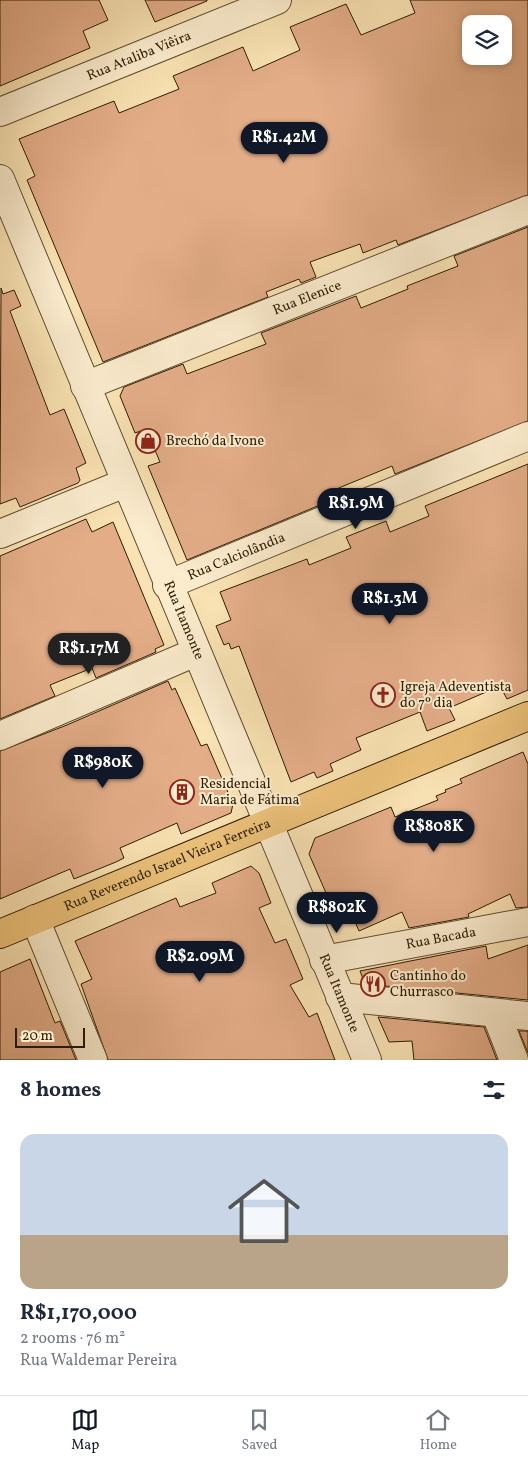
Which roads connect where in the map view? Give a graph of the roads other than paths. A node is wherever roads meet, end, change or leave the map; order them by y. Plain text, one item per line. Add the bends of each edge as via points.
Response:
1 (277, 0) edge
2 (0, 112) edge
3 (0, 179) edge
4 (528, 210) edge
5 (85, 386) junction
6 (528, 436) edge
7 (125, 483) junction
8 (0, 534) edge
9 (167, 585) junction
10 (196, 652) junction
11 (528, 716) edge
12 (0, 736) edge
13 (269, 822) junction
14 (35, 919) junction
15 (528, 922) edge
16 (0, 934) edge
17 (324, 960) junction
18 (340, 997) junction
19 (496, 1014) junction
20 (528, 1016) edge
21 (93, 1060) edge
22 (367, 1060) edge
23 (514, 1060) edge

1 - 2 street, Rua Ataliba Viêira
3 - 5 street, Rua Itamonte
4 - 5 street, Rua Elenice
5 - 7 street, Rua Itamonte
6 - 9 street, Rua Calciolândia
7 - 8 street
7 - 9 street, Rua Itamonte
9 - 10 street, Rua Itamonte
10 - 12 street
10 - 13 street, Rua Itamonte
11 - 13 main road, Rua Reverendo Israel Vieira Ferreira
13 - 14 main road, Rua Reverendo Israel Vieira Ferreira
13 - 17 street, Rua Itamonte
14 - 16 main road, Rua Reverendo Israel Vieira Ferreira
14 - 21 street
15 - 17 street, Rua Bacada
17 - 18 street, Rua Itamonte
18 - 19 street
18 - 22 street, Rua Itamonte
19 - 20 street
19 - 23 street

